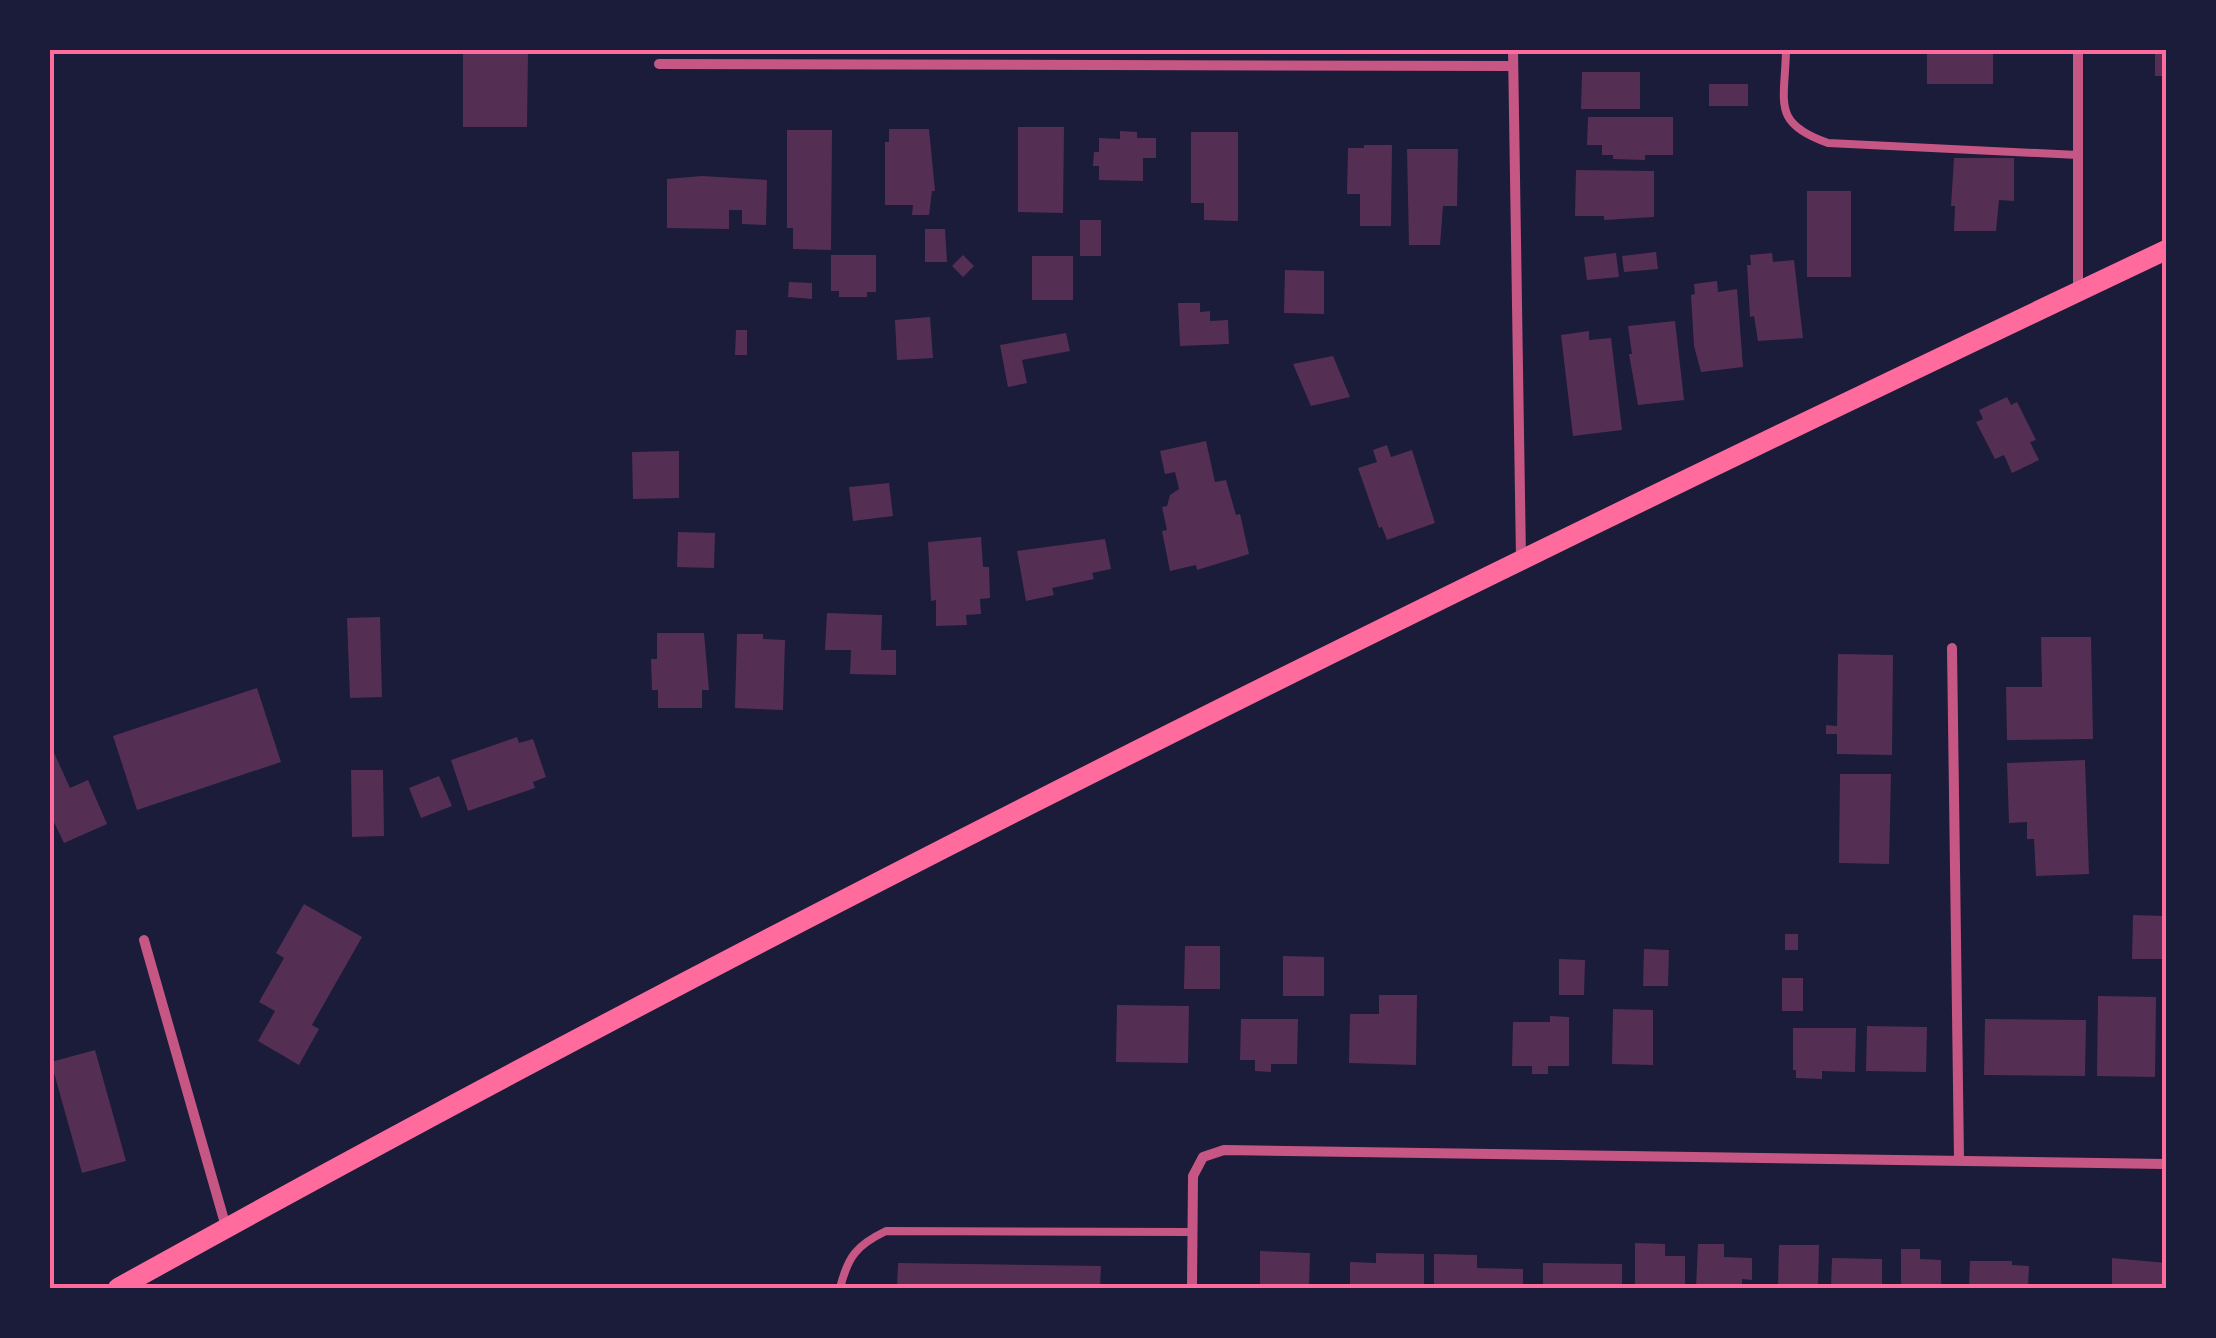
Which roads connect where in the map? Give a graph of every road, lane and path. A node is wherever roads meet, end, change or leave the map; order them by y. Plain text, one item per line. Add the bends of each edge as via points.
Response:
1 (1513, 50) edge
2 (1786, 50) edge
3 (2078, 50) edge
4 (659, 64) dead end
5 (1512, 66) junction
6 (2078, 156) junction
7 (2166, 250) edge
8 (2078, 292) junction
9 (1521, 560) junction
10 (1952, 648) dead end
11 (144, 940) dead end
12 (1959, 1160) junction
13 (2166, 1164) edge
14 (226, 1228) junction
15 (1192, 1232) junction
16 (118, 1288) edge
17 (840, 1288) edge
18 (1192, 1288) edge

1 - 5 street
2 - 6 lane via 1785,114 1799,133 1828,143
3 - 6 street
4 - 5 street
5 - 9 street
6 - 8 street
7 - 8 main road
8 - 9 main road
9 - 14 main road via 842,901
10 - 12 street
11 - 14 street
12 - 13 street
12 - 15 street via 1224,1150 1203,1157 1193,1176
14 - 16 main road
15 - 17 lane via 886,1231 861,1243
15 - 18 street

